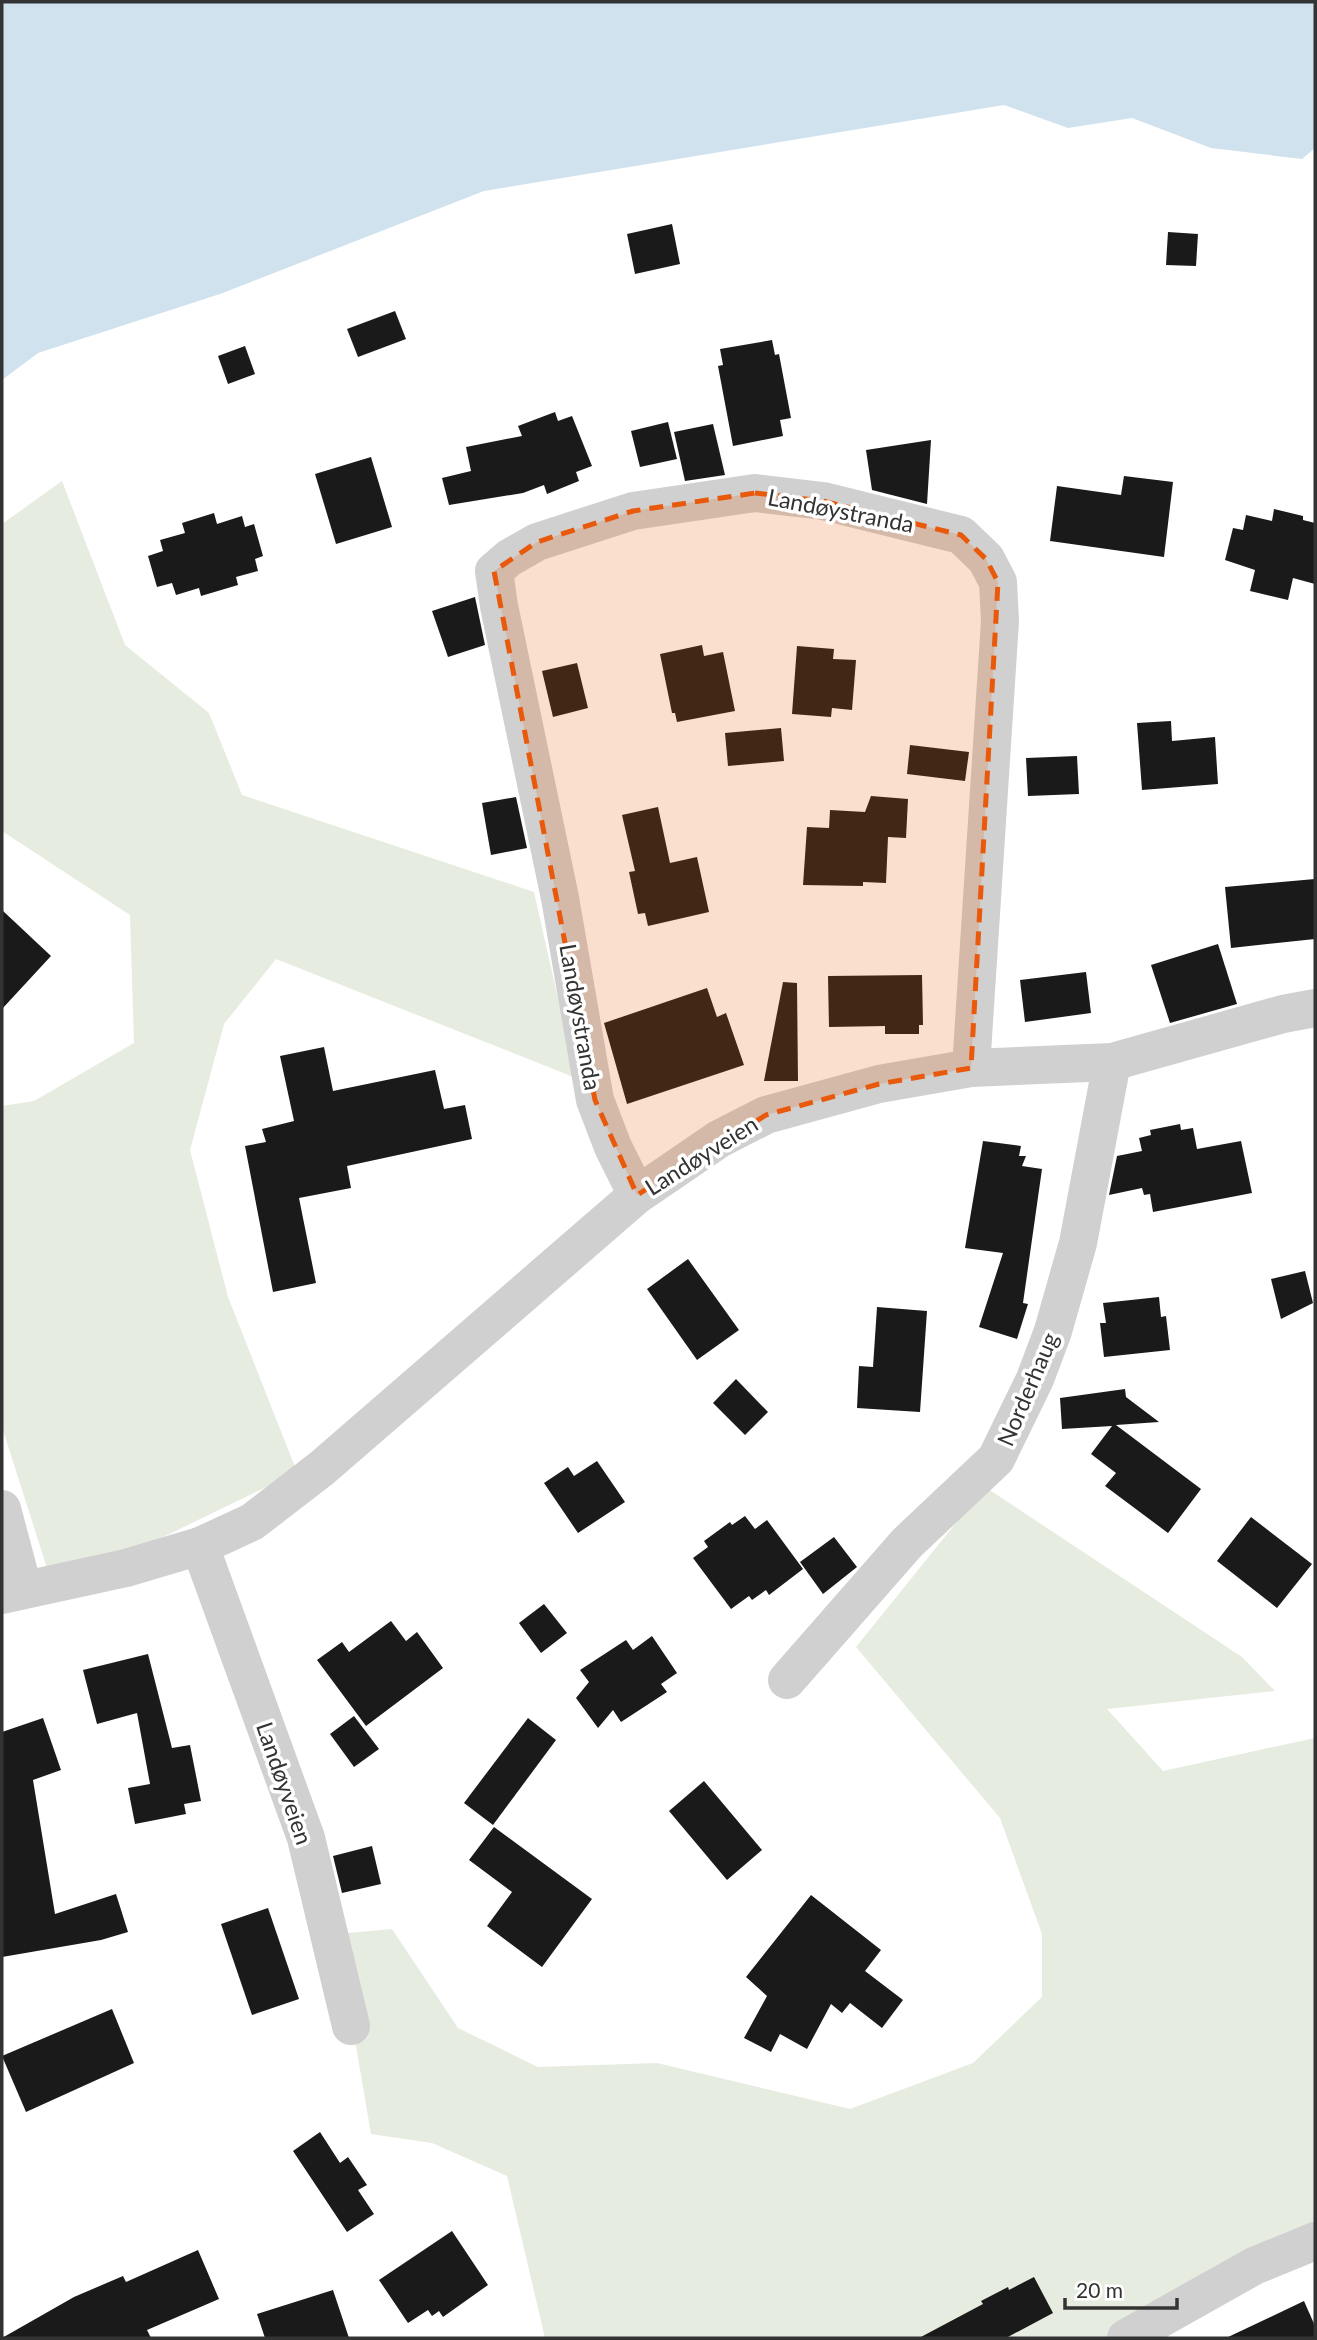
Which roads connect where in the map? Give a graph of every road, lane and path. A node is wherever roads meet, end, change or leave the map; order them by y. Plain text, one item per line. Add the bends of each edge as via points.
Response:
1 (1315, 1008) edge
2 (1112, 1062) junction
3 (971, 1068) junction
4 (637, 1195) junction
5 (2, 1509) edge
6 (200, 1546) junction
7 (12, 1592) edge
8 (787, 1680) dead end
9 (351, 2026) dead end
10 (1315, 2241) edge
11 (1126, 2338) edge

1 - 2 street, Landøyveien
2 - 3 street, Landøyveien
2 - 8 street, Norderhaug via 1078,1243 1053,1331 996,1459 907,1543
3 - 4 street, Landøyveien via 879,1084 766,1115 719,1139
3 - 4 street, Landøystranda via 1000,621 998,582 986,559 961,535 823,502 755,493 633,511 537,542 494,571 499,606 560,898 596,1100
4 - 6 street, Landøyveien via 322,1468 252,1522
5 - 7 street
6 - 7 street, Landøyveien via 127,1568
6 - 9 street, Landøyveien via 306,1838
10 - 11 street via 1254,2266

